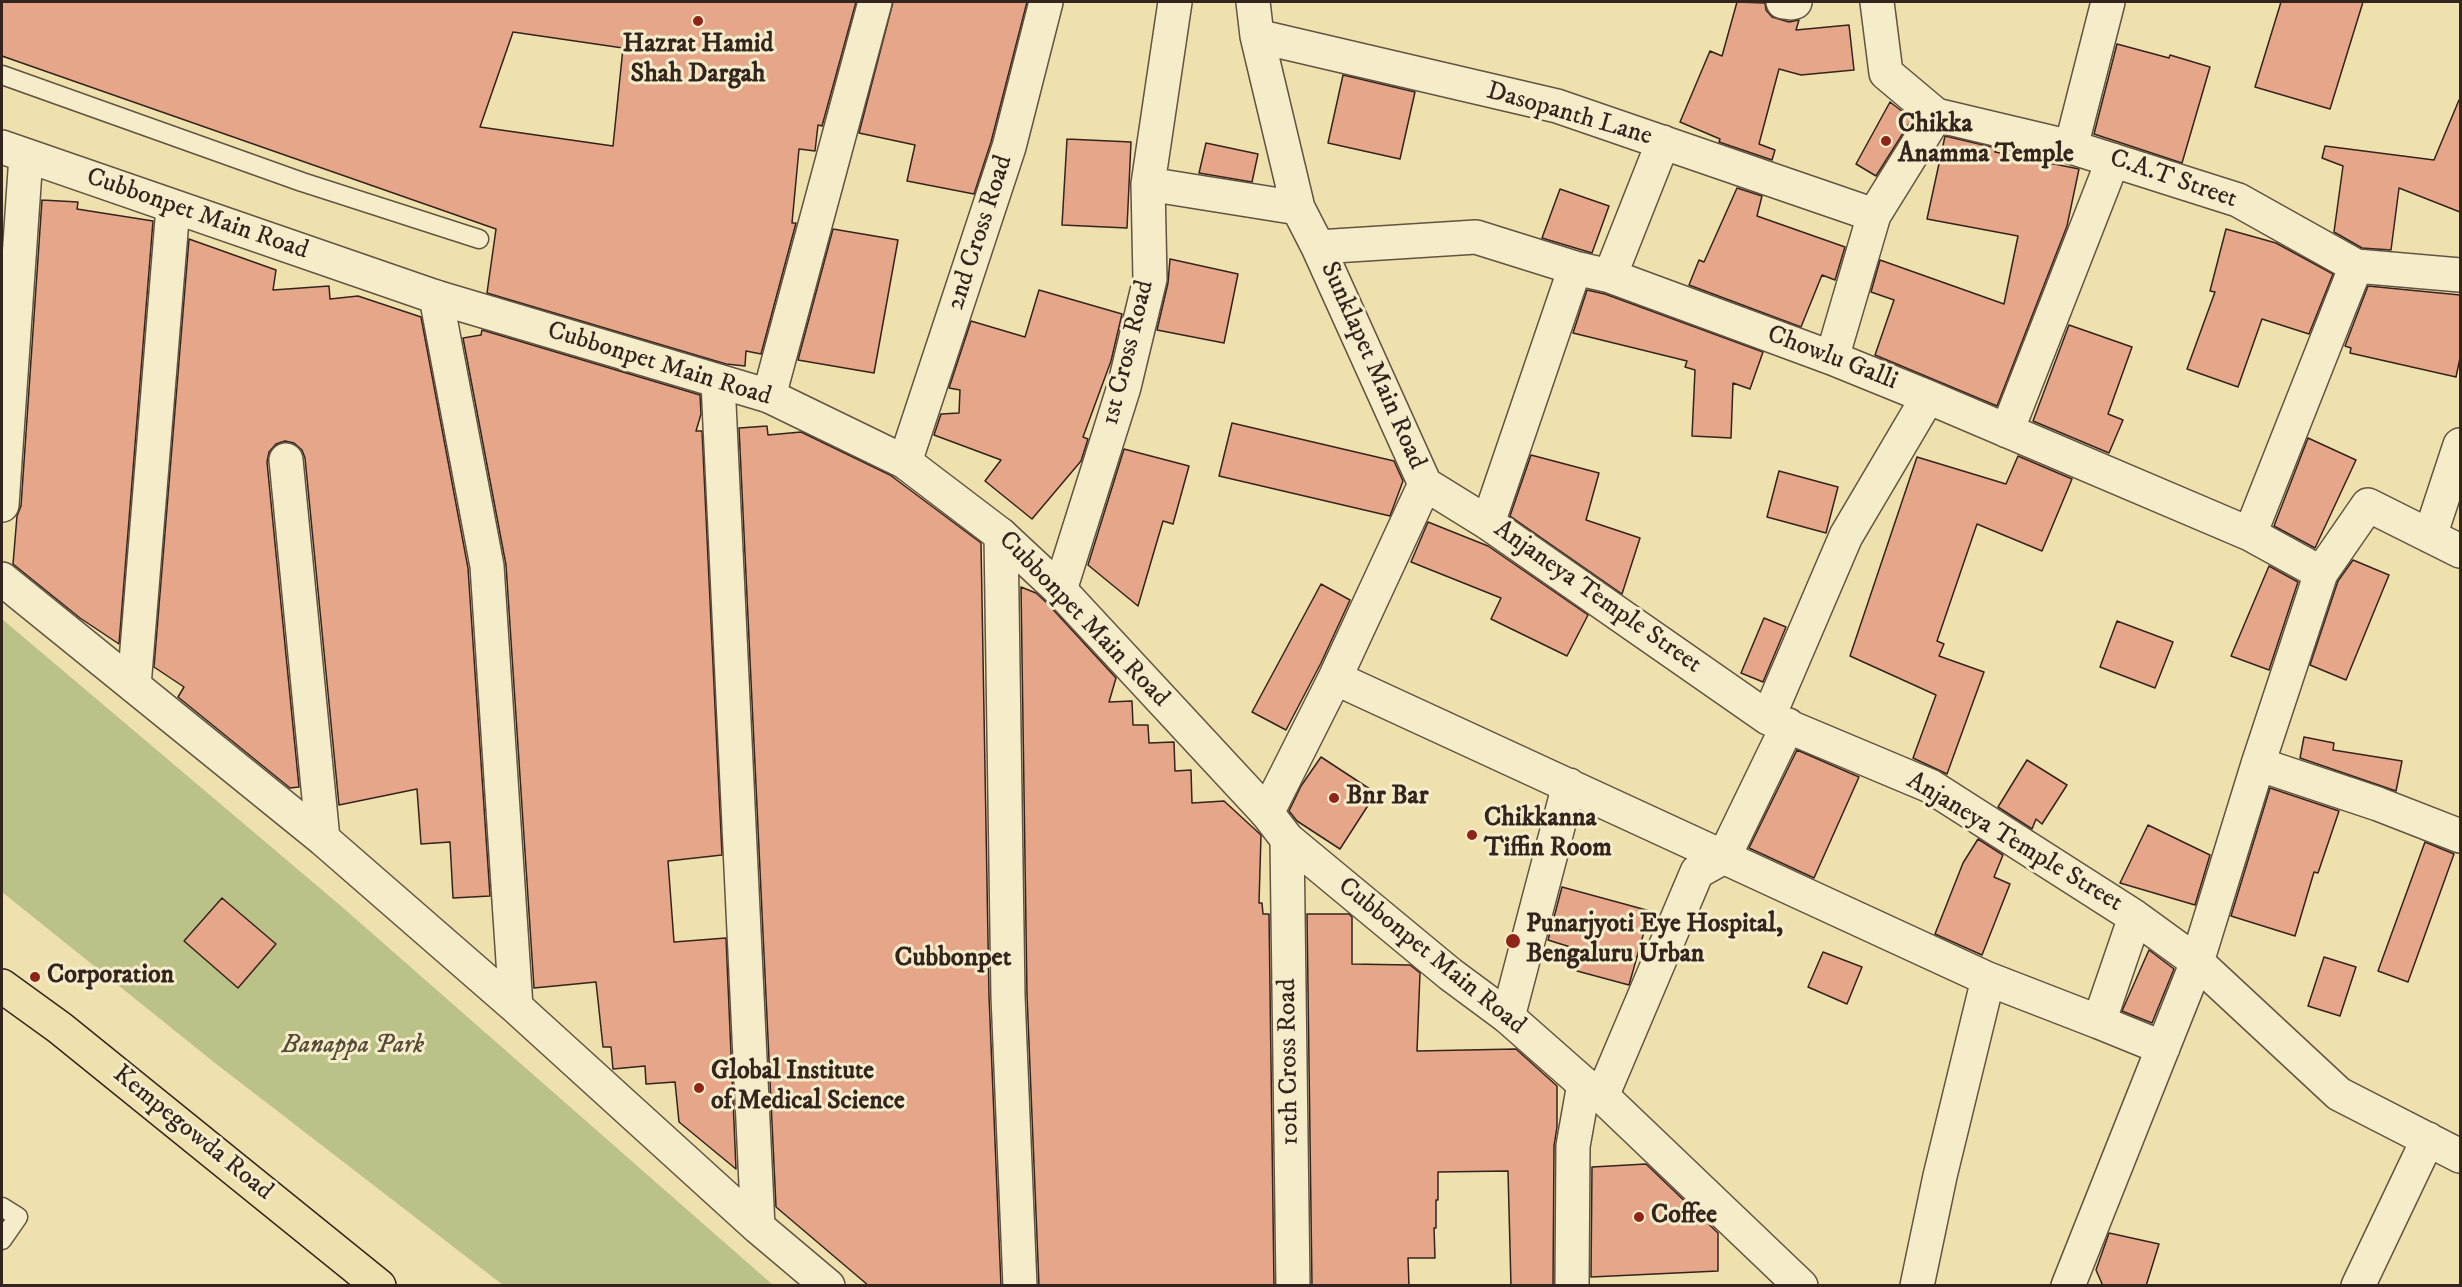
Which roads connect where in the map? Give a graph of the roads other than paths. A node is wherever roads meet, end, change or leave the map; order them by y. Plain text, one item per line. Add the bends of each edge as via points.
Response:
1 (875, 2) edge
2 (1046, 2) edge
3 (1175, 2) edge
4 (1253, 2) edge
5 (1783, 2) edge
6 (1795, 2) edge
7 (1877, 2) edge
8 (2108, 2) edge
9 (1257, 36) junction
10 (2, 75) edge
11 (1936, 115) junction
12 (1663, 142) junction
13 (2071, 147) junction
14 (14, 151) edge
15 (2113, 160) junction
16 (1148, 184) junction
17 (173, 207) junction
18 (1298, 208) junction
19 (1874, 215) junction
20 (479, 239) dead end
21 (1318, 247) junction
22 (2356, 266) junction
23 (1575, 268) junction
24 (2460, 275) edge
25 (1610, 276) junction
26 (436, 297) junction
27 (1832, 358) junction
28 (718, 382) junction
29 (769, 396) junction
30 (1928, 397) junction
31 (2007, 431) junction
32 (2460, 445) edge
33 (286, 460) dead end
34 (905, 462) junction
35 (1425, 484) junction
36 (2, 505) edge
37 (1488, 522) junction
38 (2250, 534) junction
39 (1000, 535) junction
40 (2430, 536) junction
41 (2460, 551) edge
42 (2320, 573) junction
43 (2, 579) edge
44 (1060, 590) junction
45 (1335, 678) junction
46 (134, 686) junction
47 (1778, 722) junction
48 (2258, 764) junction
49 (1569, 785) junction
50 (1266, 813) junction
51 (2460, 836) edge
52 (323, 839) junction
53 (1287, 839) junction
54 (1724, 857) junction
55 (2135, 917) junction
56 (2197, 962) junction
57 (1988, 979) junction
58 (2, 986) edge
59 (516, 1007) junction
60 (1508, 1017) junction
61 (2099, 1022) junction
62 (2163, 1048) junction
63 (1593, 1090) junction
64 (2428, 1139) junction
65 (2460, 1156) edge
66 (2, 1207) edge
67 (758, 1227) junction
68 (2, 1240) edge
69 (380, 1286) edge
70 (828, 1286) edge
71 (1020, 1286) edge
72 (1293, 1286) edge
73 (1572, 1286) edge
74 (1801, 1286) edge
75 (1917, 1286) edge
76 (2068, 1286) edge
77 (2358, 1286) edge

1 - 29 street
2 - 34 street, 2nd Cross Road via 1009,147
3 - 16 street, 1st Cross Road
4 - 9 street, Sunklapet Main Road
5 - 6 street
7 - 11 street, C.A.T Street via 1886,73
8 - 13 street
9 - 12 street, Dasopanth Lane via 1557,106
9 - 18 street, Sunklapet Main Road
10 - 20 lane via 302,182
11 - 13 street, C.A.T Street
11 - 19 street
12 - 19 street, Dasopanth Lane
12 - 25 street
13 - 15 street, C.A.T Street
14 - 17 street, Cubbonpet Main Road
14 - 36 street
15 - 22 street, C.A.T Street via 2238,200
15 - 31 street
16 - 18 street
16 - 44 street, 1st Cross Road via 1150,279 1124,387
17 - 26 street, Cubbonpet Main Road
17 - 46 street
18 - 21 street, Sunklapet Main Road
19 - 27 street
21 - 23 street, Chowlu Galli via 1476,237
21 - 35 street, Sunklapet Main Road
22 - 24 street
22 - 38 street
23 - 25 street, Chowlu Galli
23 - 37 street
25 - 27 street, Chowlu Galli
26 - 28 street, Cubbonpet Main Road
26 - 59 street via 487,566
27 - 30 street, Chowlu Galli
28 - 29 street, Cubbonpet Main Road
28 - 67 street
29 - 34 street, Cubbonpet Main Road
30 - 31 street, Chowlu Galli
30 - 47 street via 1846,536
31 - 38 street, Chowlu Galli
32 - 40 street
33 - 52 street
34 - 39 street, Cubbonpet Main Road
35 - 37 street, Anjaneya Temple Street
35 - 45 street, Sunklapet Main Road
37 - 47 street, Anjaneya Temple Street
38 - 42 street, Chowlu Galli
39 - 44 street, Cubbonpet Main Road
39 - 71 street via 1008,996
40 - 41 street
40 - 42 street via 2368,505
42 - 48 street
43 - 46 street
44 - 50 street, Cubbonpet Main Road
45 - 49 street
45 - 50 street, Sunklapet Main Road
46 - 52 street
47 - 54 street
47 - 55 street, Anjaneya Temple Street via 1930,786
48 - 51 street
48 - 56 street
49 - 54 street
49 - 60 street
50 - 53 street, Cubbonpet Main Road
52 - 59 street
53 - 60 street, Cubbonpet Main Road
53 - 72 street, 10th Cross Road
54 - 57 street
54 - 63 street via 1697,872
55 - 56 street, Anjaneya Temple Street
55 - 61 street
56 - 62 street
56 - 64 street, Anjaneya Temple Street via 2340,1094
57 - 61 street
57 - 75 street
58 - 69 main road, Kempegowda Road via 60,1028
59 - 67 street
60 - 63 street, Cubbonpet Main Road
61 - 62 street
62 - 76 street
63 - 73 street via 1573,1146
63 - 74 street, Cubbonpet Main Road
64 - 65 street, Anjaneya Temple Street
64 - 77 street
66 - 68 lane via 18,1216
67 - 70 street

